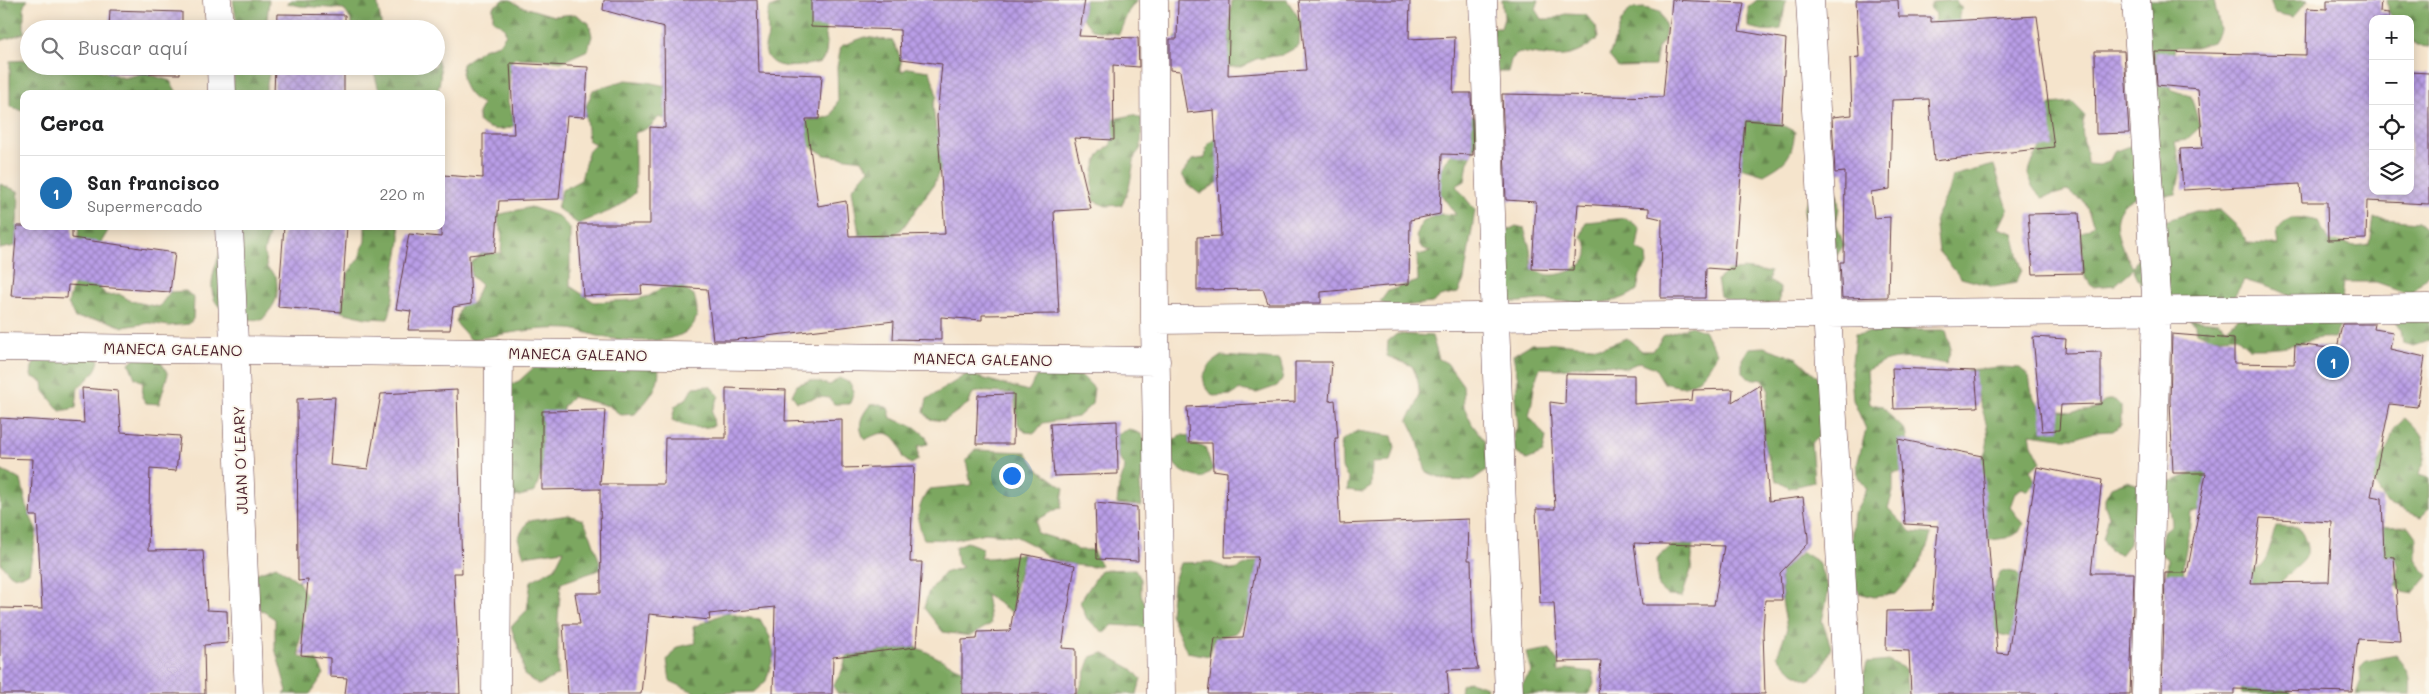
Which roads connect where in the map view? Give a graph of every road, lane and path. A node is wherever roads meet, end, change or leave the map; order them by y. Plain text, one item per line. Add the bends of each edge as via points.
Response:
1 (217, 0) edge
2 (1154, 0) edge
3 (1483, 0) edge
4 (1810, 0) edge
5 (2136, 0) edge
6 (218, 20) edge
7 (221, 75) edge
8 (222, 90) edge
9 (229, 230) edge
10 (2429, 308) edge
11 (2157, 310) junction
12 (1827, 316) junction
13 (1495, 319) junction
14 (1155, 320) junction
15 (0, 346) edge
16 (235, 349) junction
17 (500, 353) junction
18 (1156, 361) junction
19 (249, 694) edge
20 (496, 694) edge
21 (1161, 694) edge
22 (1509, 694) edge
23 (1848, 694) edge
24 (2146, 694) edge

1 - 6 street
2 - 14 street
3 - 13 street
4 - 12 street
5 - 11 street
7 - 8 street
9 - 16 street, JUAN O´LEARY
10 - 11 street
11 - 12 street
11 - 24 street
12 - 13 street
12 - 23 street
13 - 14 street
13 - 22 street
14 - 18 street
15 - 16 street, MANECA GALEANO
16 - 17 street, MANECA GALEANO
16 - 19 street, JUAN O´LEARY
17 - 18 street, MANECA GALEANO
17 - 20 street
18 - 21 street

